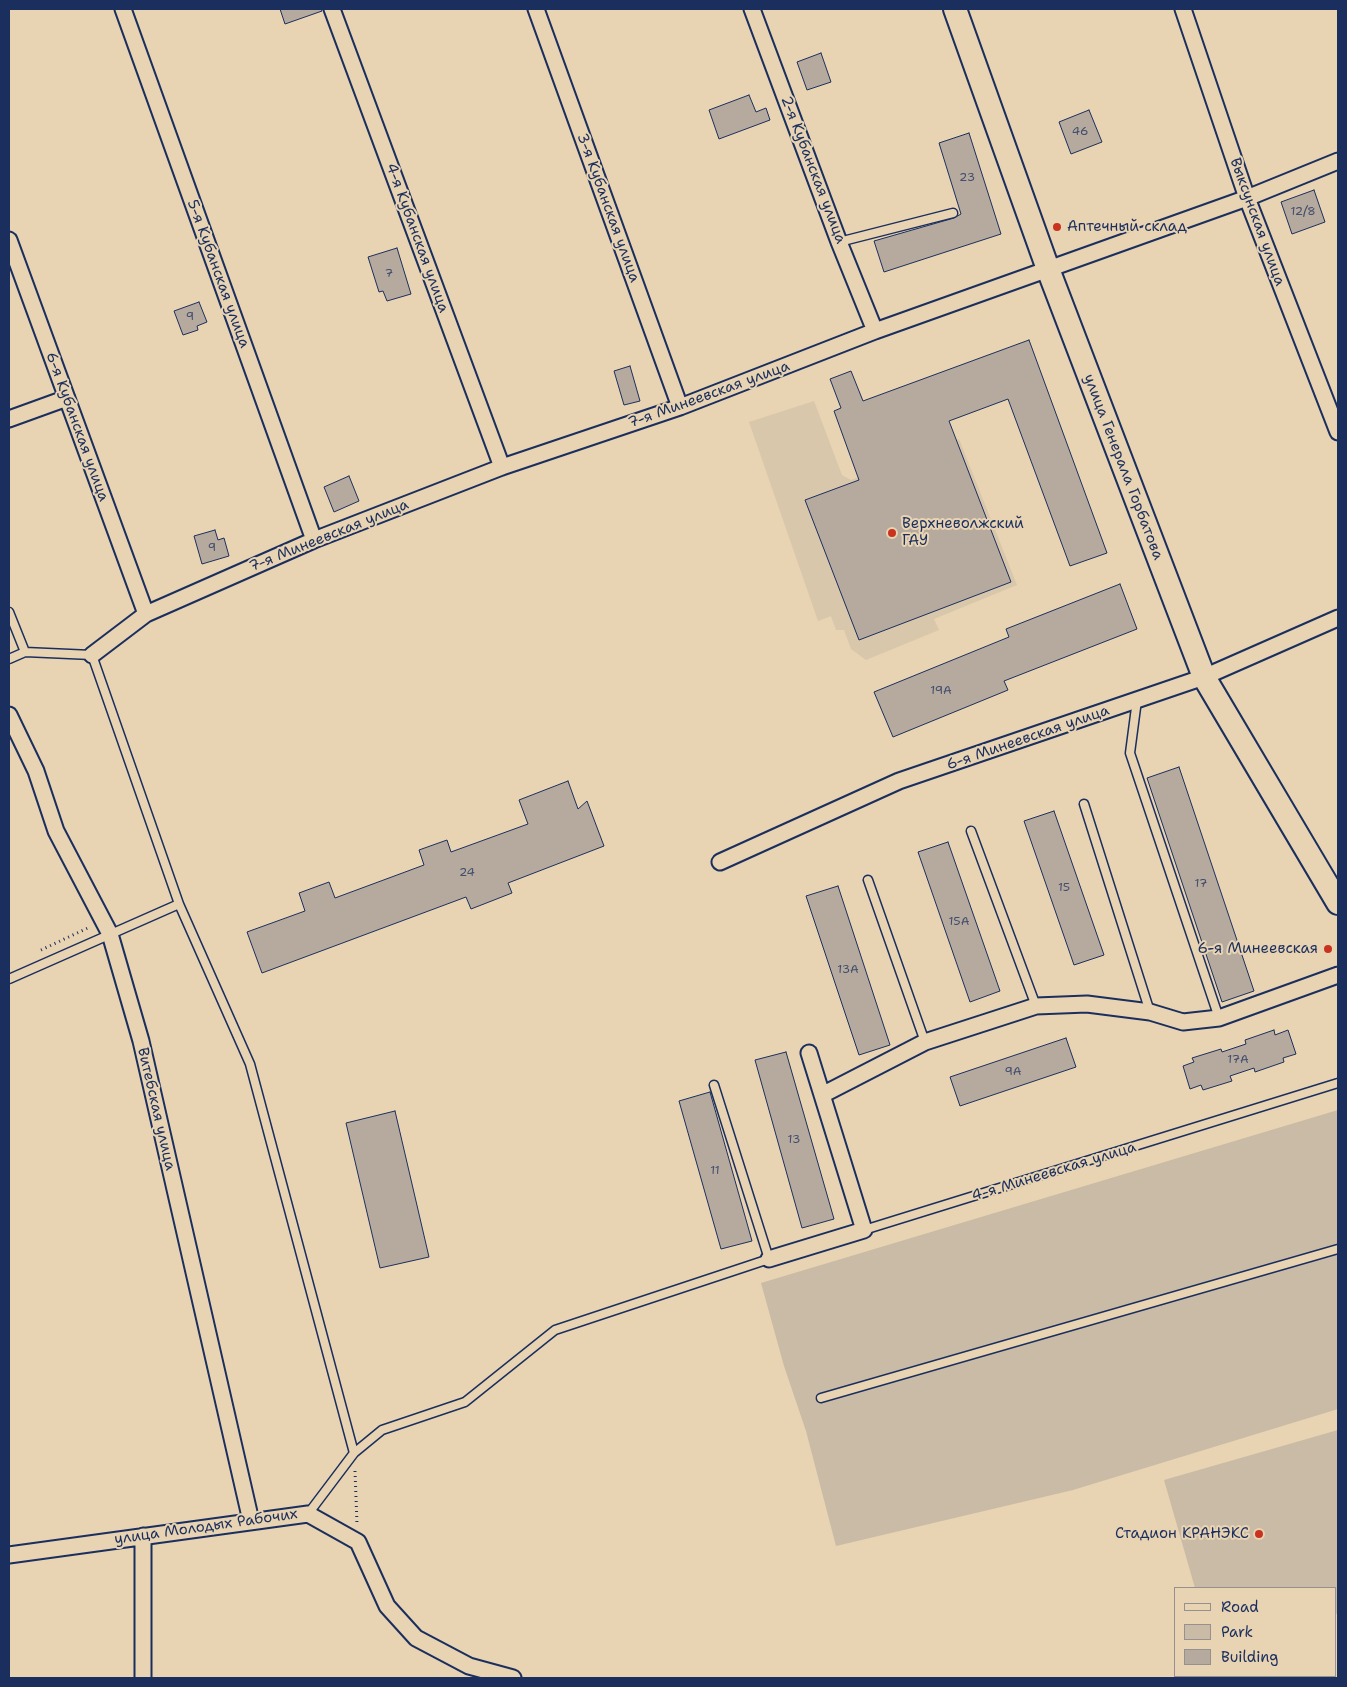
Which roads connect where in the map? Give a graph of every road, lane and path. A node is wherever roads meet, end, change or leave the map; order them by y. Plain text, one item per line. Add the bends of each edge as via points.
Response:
1 (123, 9) edge
2 (332, 9) edge
3 (536, 9) edge
4 (752, 9) edge
5 (955, 9) edge
6 (1183, 9) edge
7 (1338, 161) edge
8 (1247, 198) junction
9 (953, 212) dead end
10 (9, 240) edge
11 (839, 242) junction
12 (1048, 269) junction
13 (875, 331) junction
14 (67, 398) junction
15 (680, 407) junction
16 (9, 419) edge
17 (1338, 432) edge
18 (502, 467) junction
19 (314, 540) junction
20 (9, 612) edge
21 (146, 614) junction
22 (1338, 618) edge
23 (25, 652) junction
24 (92, 655) junction
25 (9, 659) edge
26 (1204, 678) junction
27 (1137, 700) junction
28 (9, 714) edge
29 (1084, 804) dead end
30 (972, 831) dead end
31 (720, 862) dead end
32 (868, 880) dead end
33 (1335, 890) edge
34 (179, 904) junction
35 (106, 928) junction
36 (34, 953) dead end
37 (1338, 975) edge
38 (9, 980) edge
39 (1036, 1006) junction
40 (1150, 1012) junction
41 (1219, 1018) junction
42 (925, 1042) junction
43 (809, 1053) dead end
44 (1338, 1082) edge
45 (714, 1085) dead end
46 (822, 1095) junction
47 (864, 1230) junction
48 (1338, 1249) edge
49 (768, 1259) junction
50 (821, 1398) dead end
51 (354, 1452) junction
52 (308, 1514) junction
53 (251, 1521) junction
54 (143, 1536) junction
55 (358, 1542) junction
56 (9, 1555) edge
57 (143, 1678) edge
58 (513, 1678) edge

1 - 19 street, 5-я Кубанская улица
2 - 18 street, 4-я Кубанская улица
3 - 15 street, 3-я Кубанская улица
4 - 11 street, 2-я Кубанская улица
5 - 12 street, улица Генерала Горбатова
6 - 8 street, Выксунская улица
7 - 8 street, 7-я Минеевская улица
8 - 12 street, 7-я Минеевская улица
8 - 17 street, Выксунская улица
9 - 11 lane
10 - 14 street, 6-я Кубанская улица
11 - 13 street, 2-я Кубанская улица
12 - 13 street, 7-я Минеевская улица
12 - 26 street, улица Генерала Горбатова
13 - 15 street, 7-я Минеевская улица
14 - 16 street
14 - 21 street, 6-я Кубанская улица
15 - 18 street, 7-я Минеевская улица
18 - 19 street, 7-я Минеевская улица
19 - 21 street, 7-я Минеевская улица
20 - 23 lane
21 - 24 street, 7-я Минеевская улица
22 - 26 street, 6-я Минеевская улица
23 - 24 lane
23 - 25 lane
24 - 34 lane
26 - 27 street, 6-я Минеевская улица
26 - 33 street, улица Генерала Горбатова
27 - 31 street, 6-я Минеевская улица via 899,781
27 - 41 lane via 1130,752
28 - 35 street, Витебская улица via 36,771 56,831
29 - 40 lane
30 - 39 lane
32 - 42 lane
34 - 35 lane
34 - 51 lane via 250,1064
35 - 36 path
35 - 38 lane
35 - 53 street, Витебская улица via 141,1041
37 - 41 street
39 - 40 street via 1087,1004
39 - 42 street
40 - 41 street via 1183,1022
42 - 46 street
43 - 46 street
44 - 47 lane, 4-я Минеевская улица
45 - 49 lane
46 - 47 street
47 - 49 street, 4-я Минеевская улица
48 - 50 lane
49 - 51 lane via 555,1330 465,1402 382,1430
51 - 52 lane
51 - 55 path
52 - 53 street, улица Молодых Рабочих
52 - 55 street, улица Молодых Рабочих
53 - 54 street, улица Молодых Рабочих
54 - 56 street, улица Молодых Рабочих
54 - 57 street
55 - 58 street via 387,1606 416,1638 469,1666

